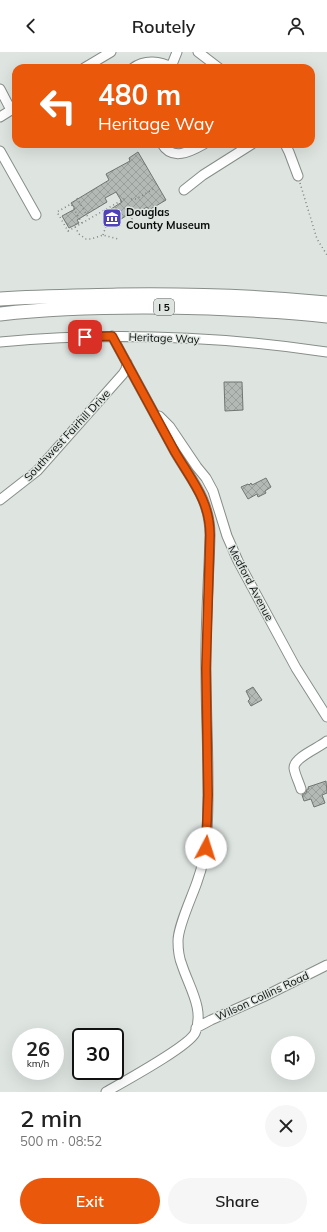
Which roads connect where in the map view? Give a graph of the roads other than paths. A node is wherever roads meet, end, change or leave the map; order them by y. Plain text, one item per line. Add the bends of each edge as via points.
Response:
1 (111, 52) edge
2 (177, 52) edge
3 (198, 52) edge
4 (91, 64) edge
5 (140, 64) edge
6 (166, 64) edge
7 (173, 64) edge
8 (214, 64) edge
9 (0, 89) edge
10 (12, 106) edge
11 (12, 110) edge
12 (0, 117) edge
13 (164, 148) edge
14 (195, 148) edge
15 (246, 148) edge
16 (287, 148) edge
17 (0, 151) edge
18 (298, 176) road end
19 (184, 190) dead end
20 (36, 215) dead end
21 (0, 294) edge
22 (42, 296) junction
23 (0, 299) edge
24 (327, 303) edge
25 (0, 314) edge
26 (327, 316) edge
27 (112, 336) junction
28 (0, 342) edge
29 (327, 352) edge
30 (127, 363) junction
31 (152, 410) junction
32 (0, 500) edge
33 (327, 717) edge
34 (327, 741) edge
35 (301, 789) dead end
36 (327, 965) edge
37 (196, 1028) junction
38 (106, 1092) edge

1 - 4 street
2 - 7 street
3 - 8 street
5 - 6 street via 152,61
9 - 10 street
11 - 12 street
13 - 14 street via 173,154
15 - 19 street
16 - 18 street
17 - 20 street
21 - 22 highway
22 - 23 highway, I 5
22 - 24 highway, I 5 via 182,294
25 - 26 highway, I 5 via 31,310 178,307
27 - 28 street, Heritage Way
27 - 29 street, Heritage Way via 225,341
27 - 30 street, Wilson Collins Road
30 - 31 street, Wilson Collins Road
30 - 32 street, Southwest Fairhill Drive via 123,374 37,471
31 - 33 street, Medford Avenue via 170,427 206,478 219,505 227,536 238,561 296,668
31 - 37 street, Wilson Collins Road via 202,497 210,522 206,669 207,831 202,870 178,940 181,963 198,1010
34 - 35 street via 295,762 294,767
36 - 37 street, Wilson Collins Road
37 - 38 street, Wilson Collins Road via 182,1046

